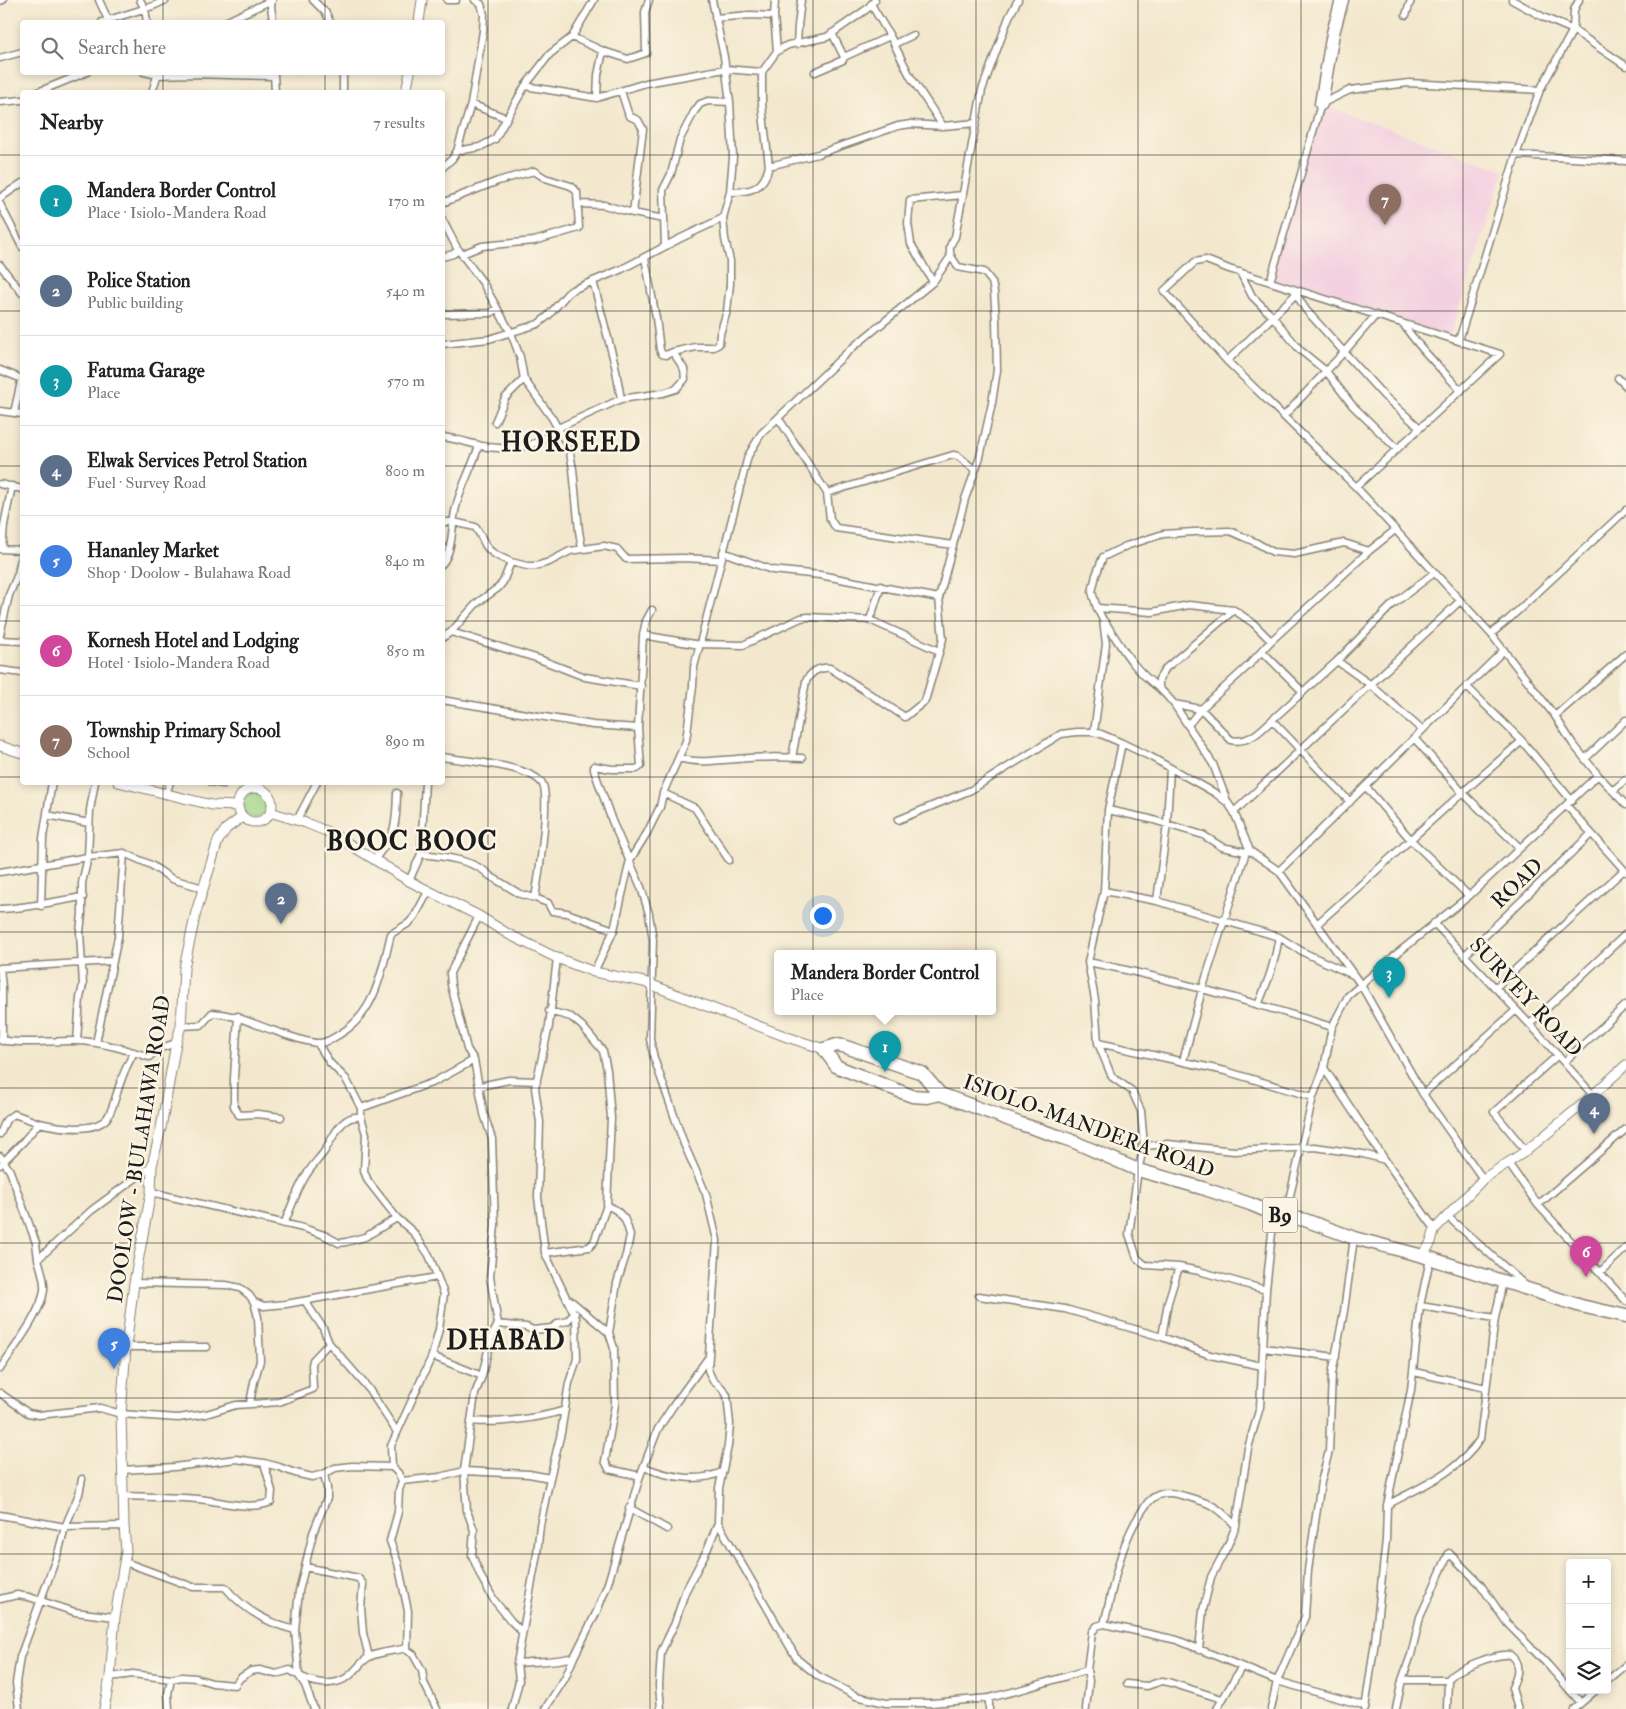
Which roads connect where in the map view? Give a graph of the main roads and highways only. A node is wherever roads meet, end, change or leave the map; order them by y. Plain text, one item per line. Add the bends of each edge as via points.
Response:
1 (422, 0) edge
2 (1342, 0) edge
3 (418, 20) edge
4 (409, 75) edge
5 (406, 90) edge
6 (1321, 104) road end
7 (0, 746) edge
8 (20, 752) edge
9 (129, 785) edge
10 (249, 785) edge
11 (237, 806) junction
12 (270, 812) junction
13 (242, 817) junction
14 (824, 1049) junction
15 (1626, 1065) edge
16 (940, 1094) junction
17 (1427, 1257) junction
18 (1626, 1316) edge
19 (104, 1709) edge

1 - 3 main road
2 - 6 highway
4 - 5 main road
7 - 8 main road
9 - 11 main road via 212,805
10 - 11 main road via 240,795
10 - 12 main road via 269,794
11 - 13 main road
12 - 13 main road via 259,822
12 - 14 main road via 333,834 409,880 556,958 594,972 644,982
13 - 19 main road, DOOLOW - BULAHAWA ROAD via 226,829 218,841 189,939 181,1026 152,1166 151,1192 126,1347 121,1414 125,1562
14 - 16 highway, B9 via 843,1046 922,1073
14 - 16 highway, B9 via 836,1066 912,1096
15 - 17 main road via 1526,1151 1483,1179 1435,1230
16 - 17 highway, ISIOLO-MANDERA ROAD / B9 via 1070,1140 1138,1170 1354,1238
17 - 18 highway, ISIOLO-MANDERA ROAD / B9 via 1581,1306

